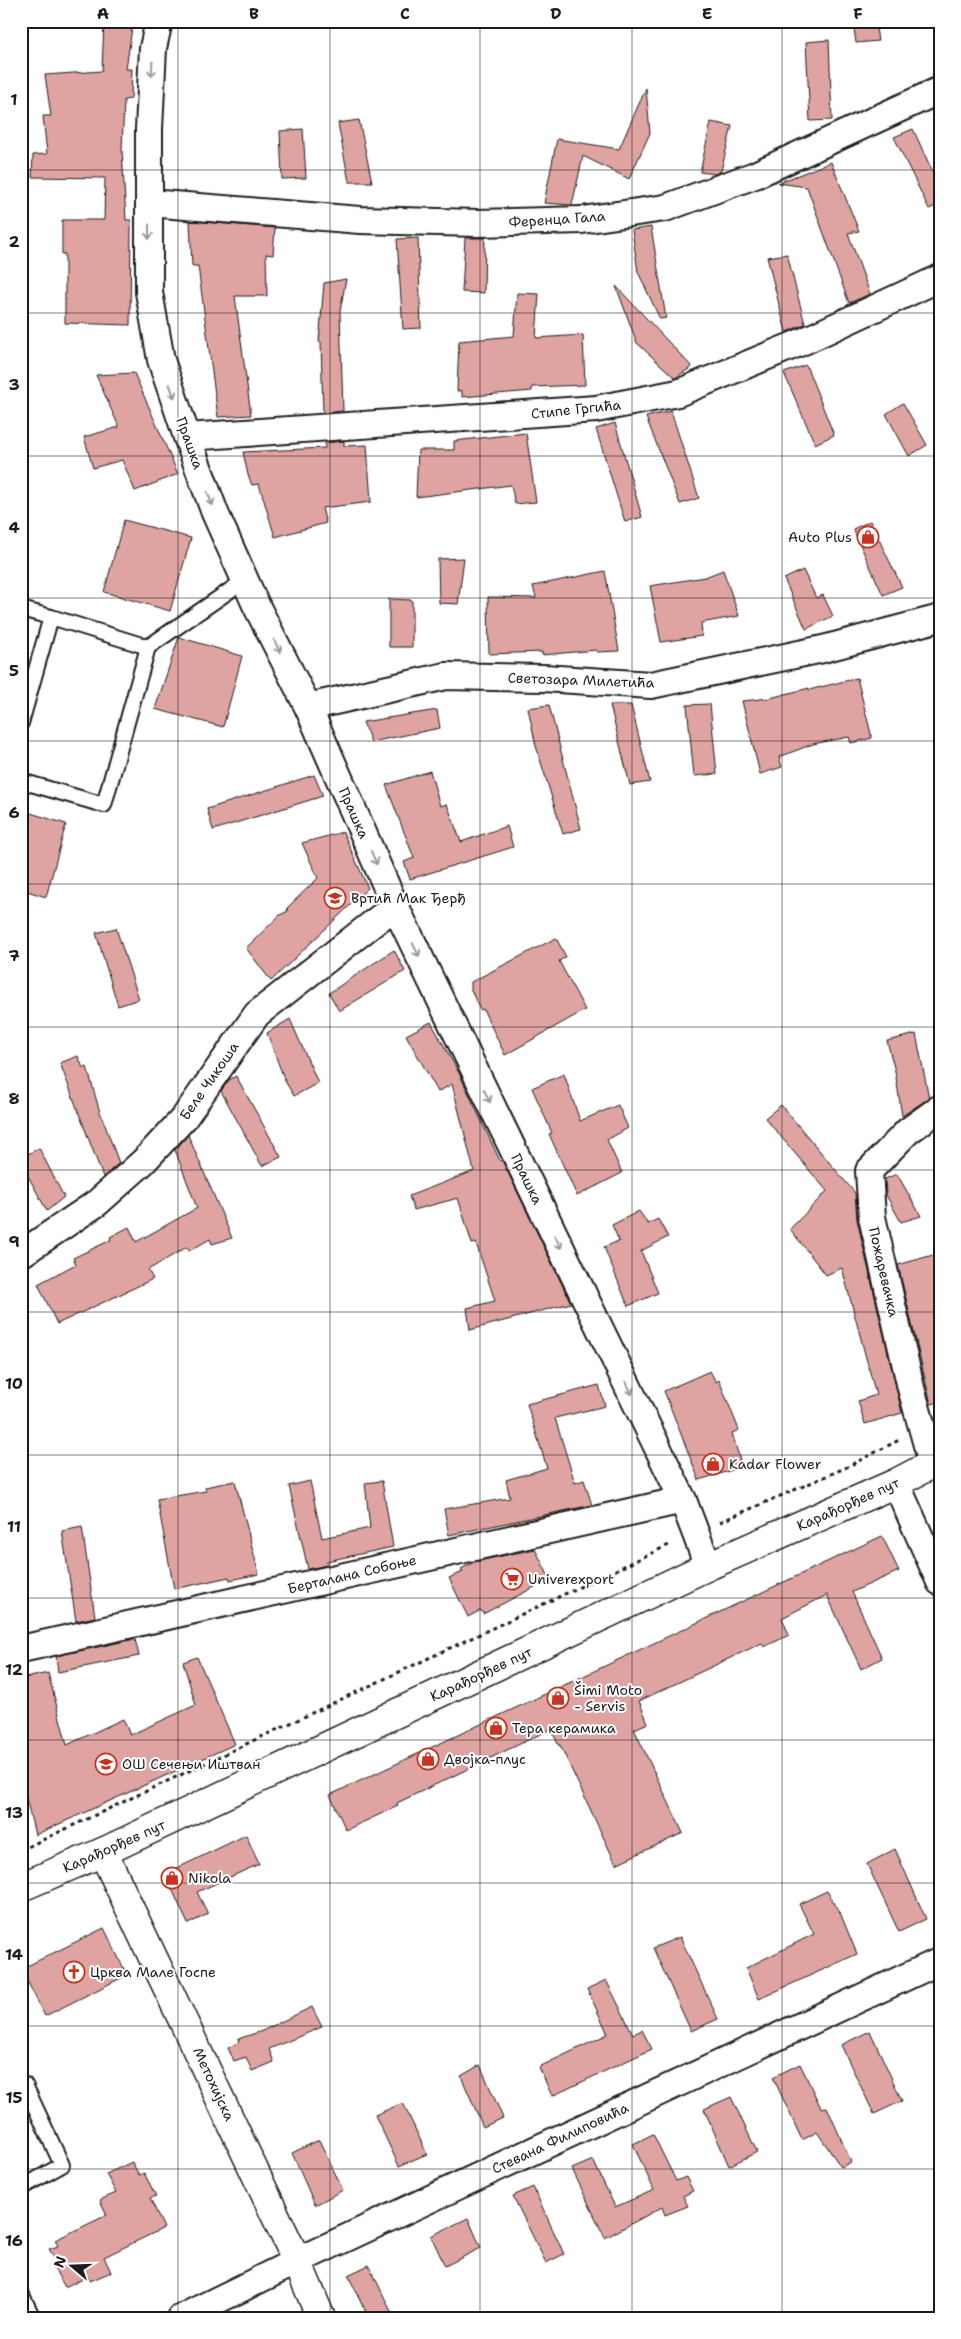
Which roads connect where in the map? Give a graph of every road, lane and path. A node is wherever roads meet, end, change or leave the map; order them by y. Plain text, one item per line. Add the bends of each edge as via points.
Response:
1 (159, 21) edge
2 (940, 90) edge
3 (149, 203) junction
4 (940, 278) edge
5 (187, 437) junction
6 (245, 580) junction
7 (21, 609) edge
8 (50, 617) junction
9 (940, 618) edge
10 (148, 647) junction
11 (308, 707) junction
12 (21, 723) edge
13 (21, 781) edge
14 (395, 906) junction
15 (940, 1108) edge
16 (21, 1254) edge
17 (922, 1428) junction
18 (936, 1462) edge
19 (896, 1483) junction
20 (682, 1500) junction
21 (695, 1533) junction
22 (708, 1566) junction
23 (940, 1582) edge
24 (21, 1649) edge
25 (21, 1850) edge
26 (103, 1852) junction
27 (21, 1887) edge
28 (940, 1961) edge
29 (25, 2085) dead end
30 (21, 2188) edge
31 (297, 2261) junction
32 (21, 2293) edge
33 (33, 2318) edge
34 (181, 2318) edge
35 (321, 2318) edge

1 -> 3 street, Прашка via 152,57
2 - 3 street, Ференца Гала via 755,175 665,208 582,220 478,223 370,220
3 -> 5 street, Прашка via 149,292 161,360
4 - 5 street, Стипе Гргића via 804,341 678,393 596,409
5 -> 6 street, Прашка via 215,513
6 - 10 lane
6 -> 11 street, Прашка
7 - 8 lane
8 - 10 lane
8 - 12 lane
9 - 11 street, Светозара Милетића via 823,649 651,685 446,676
10 - 13 lane via 104,806
11 -> 14 street, Прашка
14 - 16 street, Беле Чикоша via 257,1014 184,1118 143,1162 97,1203
14 -> 20 street, Прашка
15 - 17 street, Пожаревачка via 908,1130 869,1171 872,1217
17 - 18 street, Пожаревачка
17 - 21 path via 845,1468
18 - 19 main road, Карађорђев пут
19 - 22 main road, Карађорђев пут
19 - 23 street
20 - 21 street, Прашка
20 - 24 street, Берталана Собоње
21 - 22 street, Прашка
21 - 25 path
22 - 26 main road, Карађорђев пут
26 - 27 main road, Карађорђев пут
26 - 31 main road, Метохијска
28 - 31 street, Стевана Филиповића
29 - 30 lane via 62,2166
31 - 34 street, Стевана Филиповића
31 - 35 main road, Метохијска
32 - 33 lane

